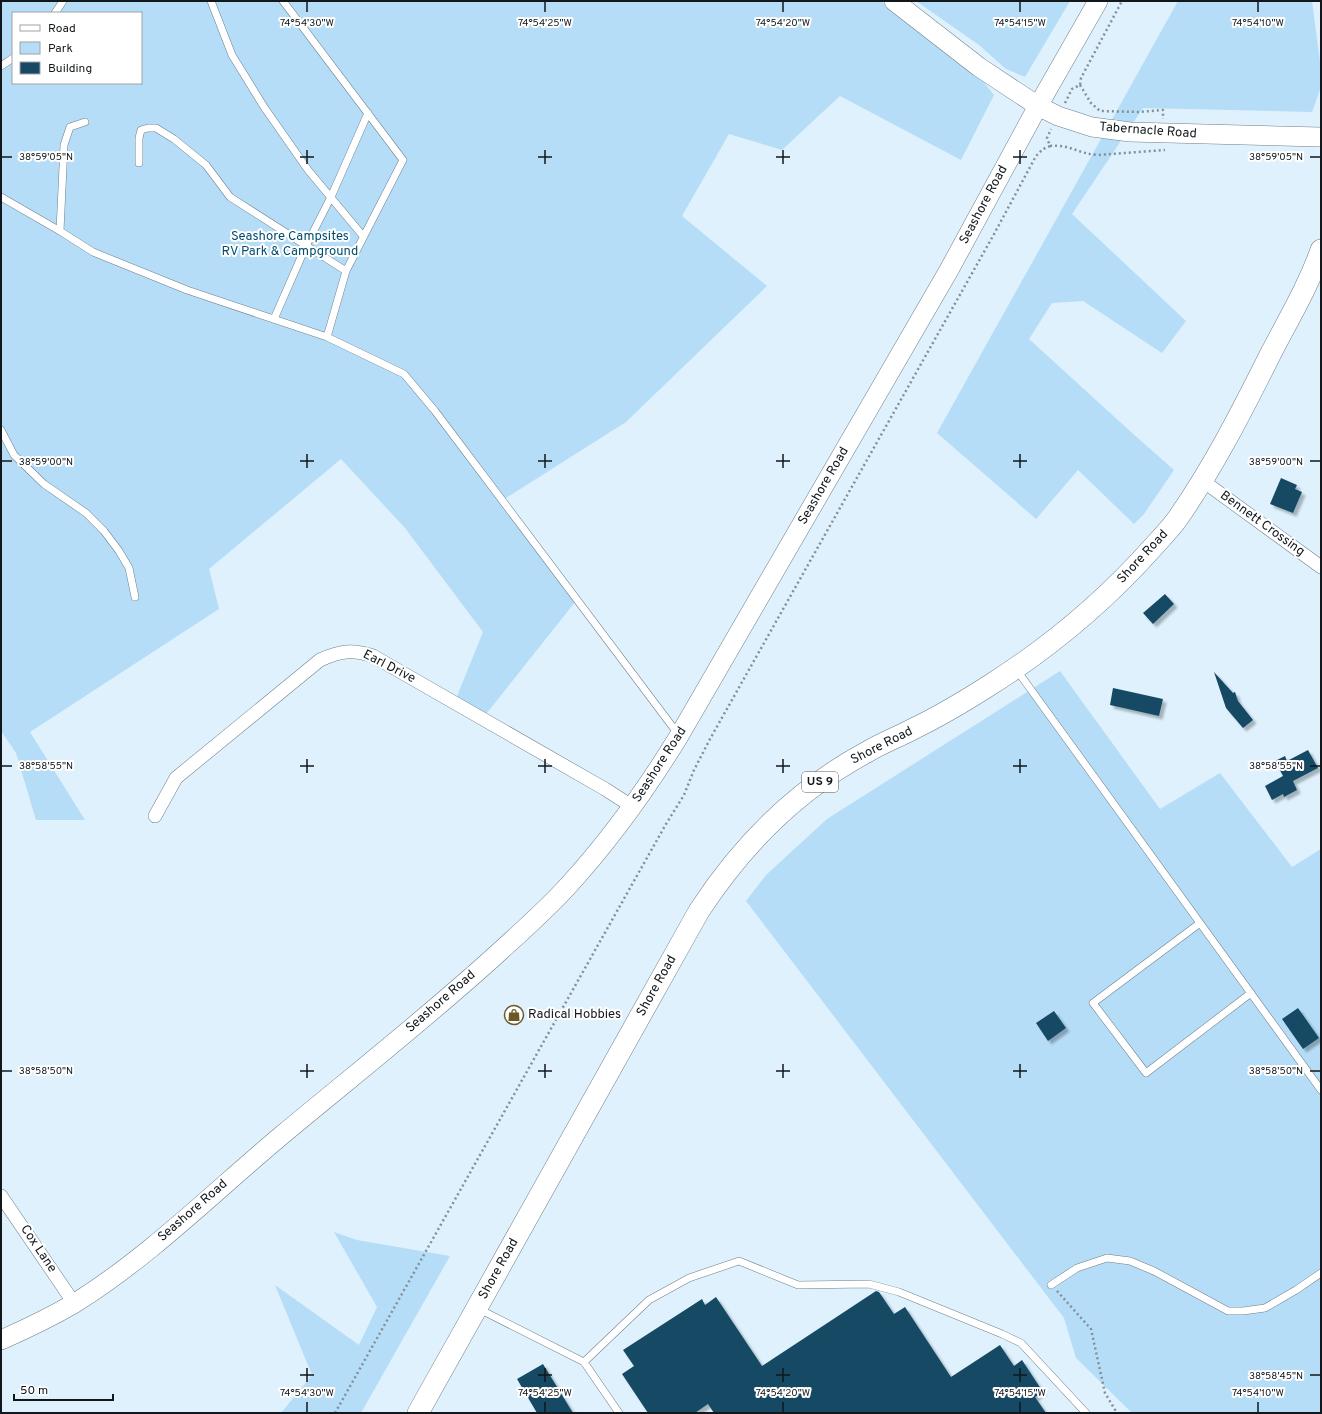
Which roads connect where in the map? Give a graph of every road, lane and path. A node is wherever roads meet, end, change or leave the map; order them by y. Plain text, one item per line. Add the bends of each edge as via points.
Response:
1 (63, 1) edge
2 (211, 1) edge
3 (283, 1) edge
4 (894, 1) edge
5 (1098, 1) edge
6 (1122, 1) edge
7 (56, 12) edge
8 (12, 59) edge
9 (1, 66) edge
10 (1080, 85) junction
11 (1072, 88) dead end
12 (1038, 106) junction
13 (368, 113) junction
14 (85, 122) dead end
15 (1164, 133) junction
16 (1321, 137) edge
17 (1047, 138) dead end
18 (1050, 146) junction
19 (139, 163) dead end
20 (1, 197) edge
21 (331, 197) junction
22 (60, 231) junction
23 (364, 236) junction
24 (306, 246) junction
25 (1321, 250) edge
26 (346, 271) junction
27 (274, 319) junction
28 (327, 337) junction
29 (1, 430) edge
30 (1203, 481) junction
31 (1321, 567) edge
32 (135, 597) dead end
33 (1015, 668) junction
34 (679, 736) junction
35 (633, 807) junction
36 (155, 816) dead end
37 (1200, 923) junction
38 (1251, 993) junction
39 (1321, 1090) edge
40 (1, 1196) edge
41 (1321, 1273) edge
42 (1051, 1285) joint
43 (74, 1303) junction
44 (477, 1308) junction
45 (1, 1340) edge
46 (584, 1362) junction
47 (335, 1413) edge
48 (418, 1413) edge
49 (618, 1413) edge
50 (1086, 1413) edge
51 (1116, 1413) edge

1 - 7 lane
2 - 21 lane via 232,54 260,101 308,170
3 - 13 lane
4 - 12 street, Tabernacle Road via 979,67
5 - 12 street, Seashore Road
6 - 10 path via 1081,78
8 - 9 lane
10 - 11 path
10 - 15 path via 1090,103 1100,111 1163,110
12 - 15 street, Tabernacle Road via 1058,116 1092,127
12 - 34 street, Seashore Road via 949,270
13 - 21 lane
13 - 23 lane via 403,160
14 - 22 lane via 70,127 64,145
15 - 16 street, Tabernacle Road
15 - 18 path via 1165,150 1098,155 1087,154 1063,145
17 - 18 path
18 - 47 path via 1036,156 710,739 684,795
19 - 24 lane via 141,130 156,128 206,165 230,197
20 - 22 lane
21 - 23 lane
21 - 24 lane
22 - 27 lane via 93,252 187,290
23 - 26 lane
24 - 26 lane
24 - 27 lane
25 - 30 main road, Shore Road / US 9 via 1301,296 1236,425
26 - 28 lane
27 - 28 lane
28 - 34 lane via 404,374 435,411
29 - 32 lane via 14,455 44,484 86,513 104,531 129,568
30 - 31 street, Bennett Crossing
30 - 33 main road, Shore Road / US 9 via 1177,520 1140,562 1075,623
33 - 37 lane
33 - 44 main road, Shore Road / US 9 via 954,707 867,751 808,790 777,816 733,862 699,911
34 - 35 street, Seashore Road
35 - 36 street, Earl Drive via 373,656 360,651 346,651 320,660 176,778
35 - 43 street, Seashore Road via 566,888 486,964 150,1248
37 - 38 lane
37 - 38 lane via 1093,1003 1146,1073
38 - 39 lane
40 - 43 street, Cox Lane
41 - 42 lane via 1265,1308 1243,1311 1228,1311 1130,1261 1107,1258 1076,1268
42 - 51 path via 1091,1329 1105,1393
43 - 45 street, Seashore Road
44 - 46 lane
44 - 48 main road, Shore Road / US 9
46 - 49 lane
46 - 50 lane via 649,1300 688,1278 739,1261 798,1285 869,1284 899,1292 1002,1334 1021,1343

